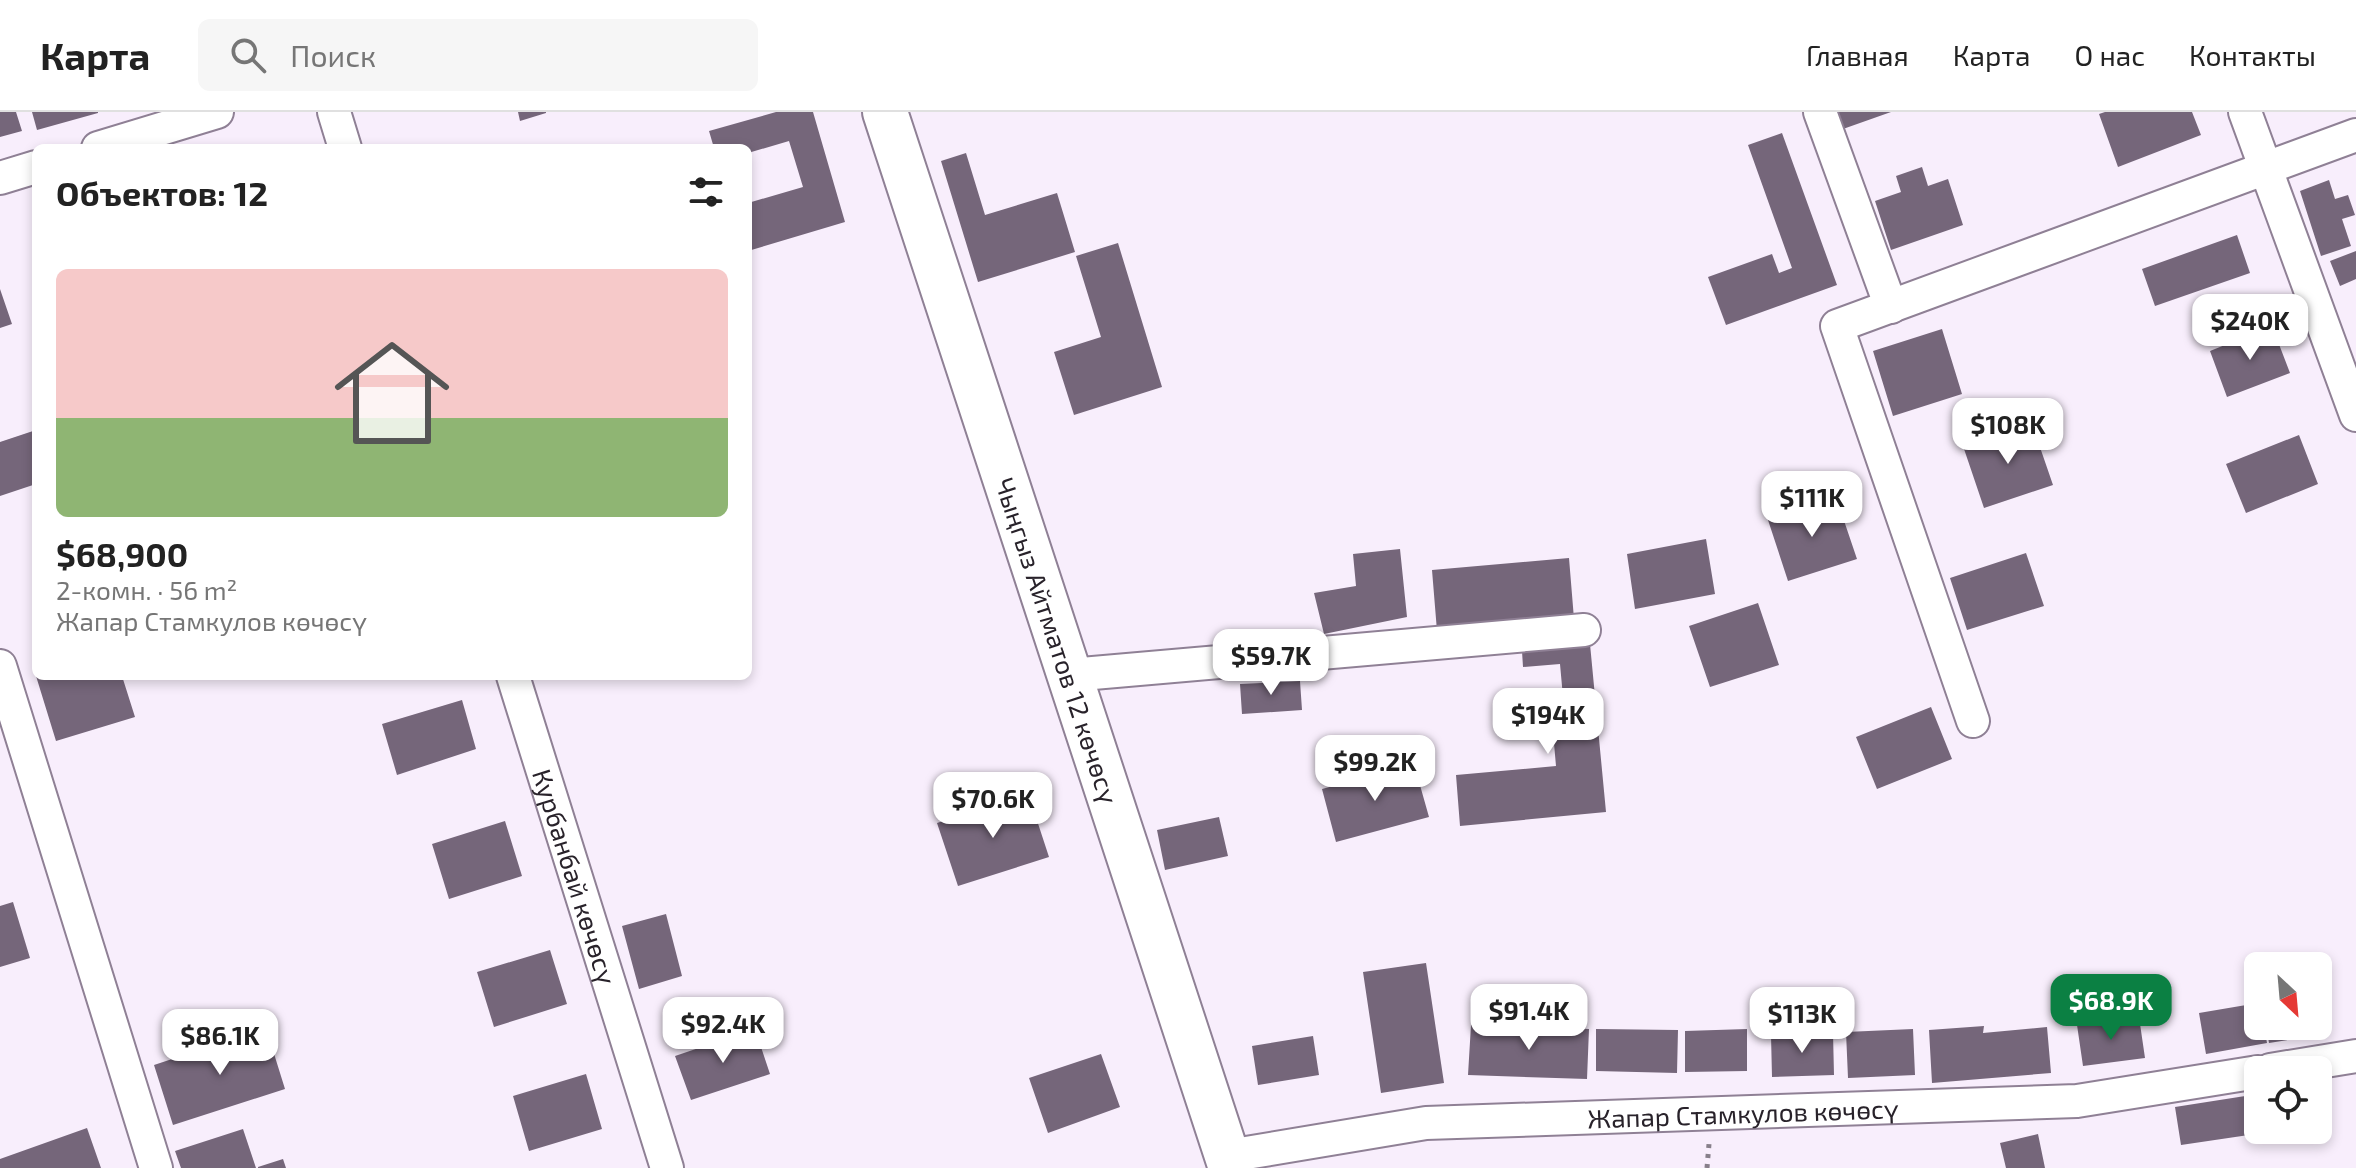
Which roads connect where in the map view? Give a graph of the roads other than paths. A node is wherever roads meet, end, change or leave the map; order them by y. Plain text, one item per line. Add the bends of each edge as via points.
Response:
1 (215, 112) edge
2 (334, 112) edge
3 (885, 112) edge
4 (1820, 112) edge
5 (2245, 112) edge
6 (2356, 135) edge
7 (111, 144) edge
8 (344, 144) edge
9 (32, 168) edge
10 (2266, 169) junction
11 (0, 178) edge
12 (1891, 307) junction
13 (2356, 415) edge
14 (1584, 630) dead end
15 (0, 666) edge
16 (1070, 675) junction
17 (514, 680) edge
18 (1973, 721) dead end
19 (2356, 1056) edge
20 (2332, 1060) edge
21 (2244, 1074) edge
22 (1229, 1162) edge
23 (156, 1168) edge
24 (667, 1168) edge

1 - 7 street
2 - 8 street
3 - 16 main road, Чыңгыз Айтматов 12 көчөсү
4 - 12 street
5 - 10 street
6 - 10 street
9 - 11 street
10 - 12 street
10 - 13 street
12 - 18 street via 1837,326
14 - 16 street
15 - 23 street
16 - 22 main road, Чыңгыз Айтматов 12 көчөсү
17 - 24 street, Курбанбай көчөсү
19 - 20 street
21 - 22 street, Жапар Стамкулов көчөсү via 2077,1101 1426,1123

